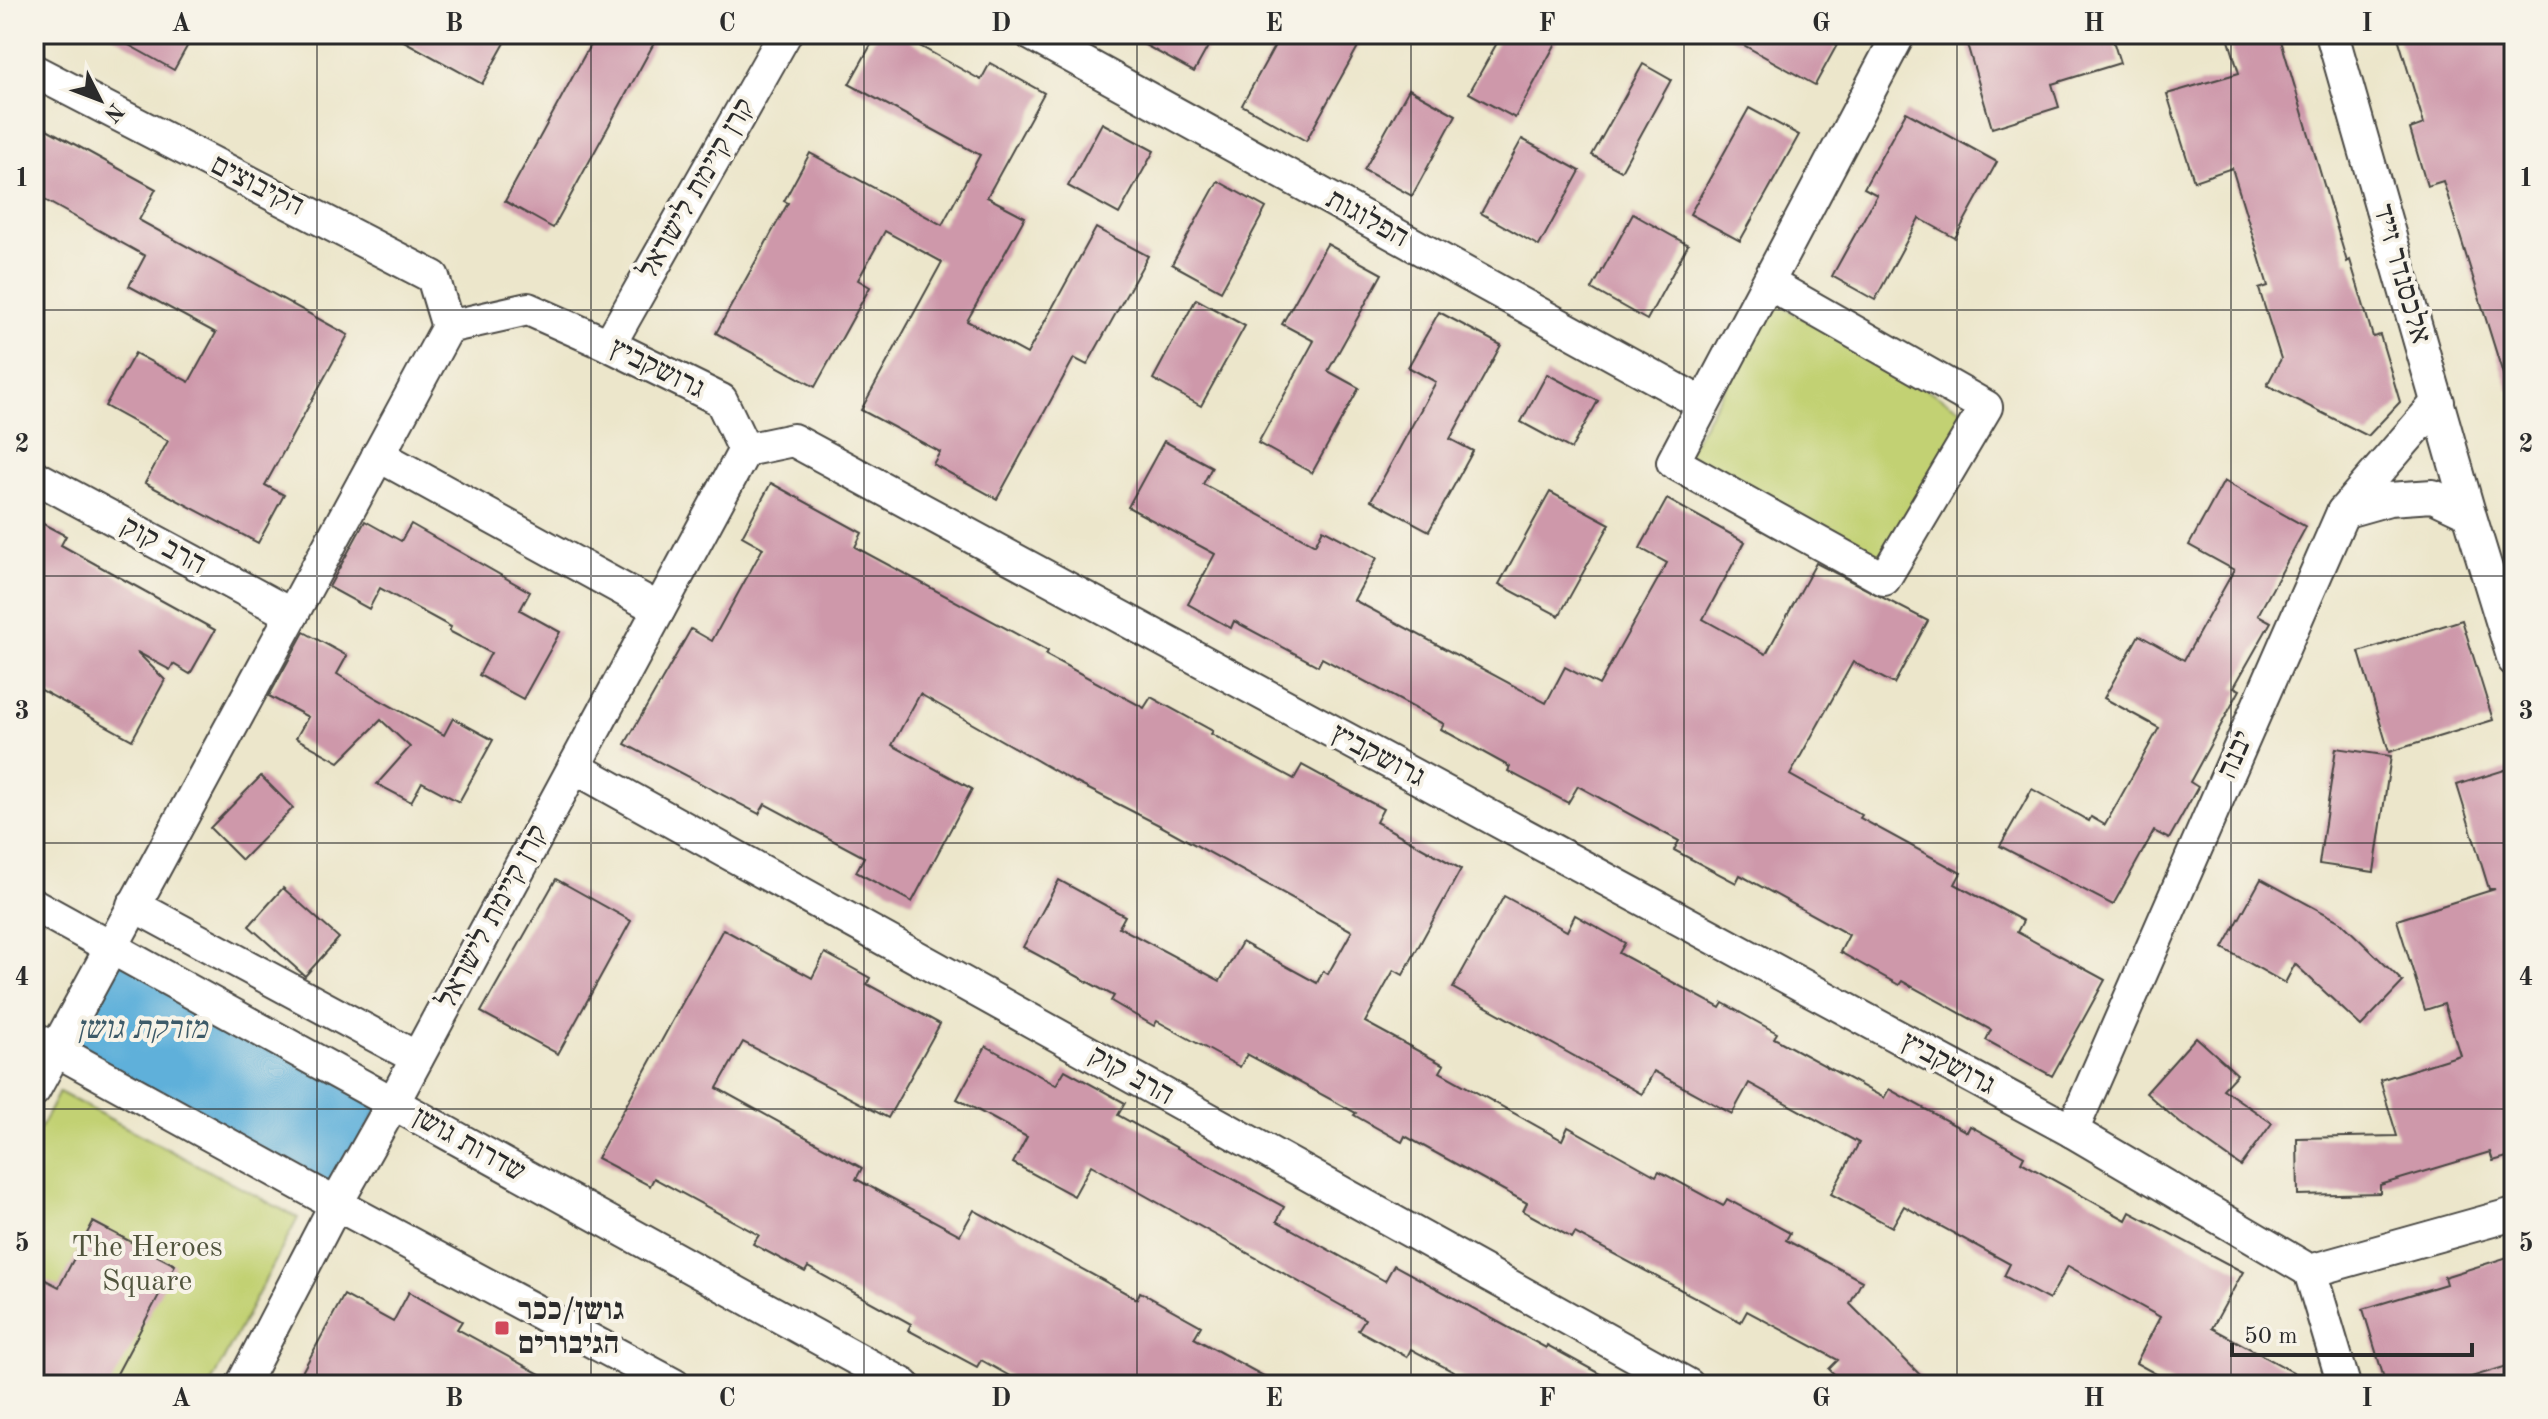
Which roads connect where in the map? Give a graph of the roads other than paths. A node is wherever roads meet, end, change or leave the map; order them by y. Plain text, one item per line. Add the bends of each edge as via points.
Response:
1 (785, 34) edge
2 (1031, 34) edge
3 (1899, 34) edge
4 (2332, 34) edge
5 (34, 71) edge
6 (1768, 283) junction
7 (448, 327) junction
8 (609, 345) junction
9 (2438, 402) junction
10 (1703, 404) junction
11 (745, 450) junction
12 (378, 455) junction
13 (34, 476) edge
14 (2343, 512) junction
15 (2469, 513) junction
16 (659, 609) junction
17 (292, 615) junction
18 (2514, 660) edge
19 (574, 767) junction
20 (34, 905) edge
21 (133, 905) junction
22 (110, 947) junction
23 (45, 1044) edge
24 (417, 1058) junction
25 (34, 1090) edge
26 (393, 1103) junction
27 (2072, 1131) junction
28 (336, 1204) junction
29 (2514, 1214) edge
30 (2310, 1271) junction
31 (242, 1385) edge
32 (674, 1385) edge
33 (904, 1385) edge
34 (1688, 1385) edge
35 (2344, 1385) edge

1 - 8 street, קרן קיימת לישראל
2 - 10 street, הפלוגות
3 - 6 street
4 - 9 street, אלכסנדר זייד
5 - 7 street, הקיבוצים via 433,277
6 - 10 street
6 - 10 street via 1986,407 1884,579 1673,462
7 - 8 street, גרושקביץ via 528,309
7 - 12 street
8 - 11 street, גרושקביץ via 721,400
9 - 14 street, יבנה
9 - 15 street, אלכסנדר זייד
11 - 16 street, קרן קיימת לישראל
11 - 27 street, גרושקביץ via 793,440
12 - 16 street
12 - 17 street
13 - 17 street, הרב קוק
14 - 15 street via 2389,499 2433,496
14 - 27 street, יבנה
15 - 18 street, אלכסנדר זייד
16 - 19 street, קרן קיימת לישראל
17 - 21 street
19 - 24 street, קרן קיימת לישראל
19 - 34 street, הרב קוק
20 - 22 street, שדרות גושן
21 - 22 street
21 - 24 street
22 - 23 street
22 - 26 street, שדרות גושן
23 - 25 street
23 - 28 street
24 - 26 street, קרן קיימת לישראל
26 - 28 street, קרן קיימת לישראל
26 - 33 street, שדרות גושן
27 - 30 street, גרושקביץ
28 - 31 street, קרן קיימת לישראל
28 - 32 street
29 - 30 street
30 - 35 street

